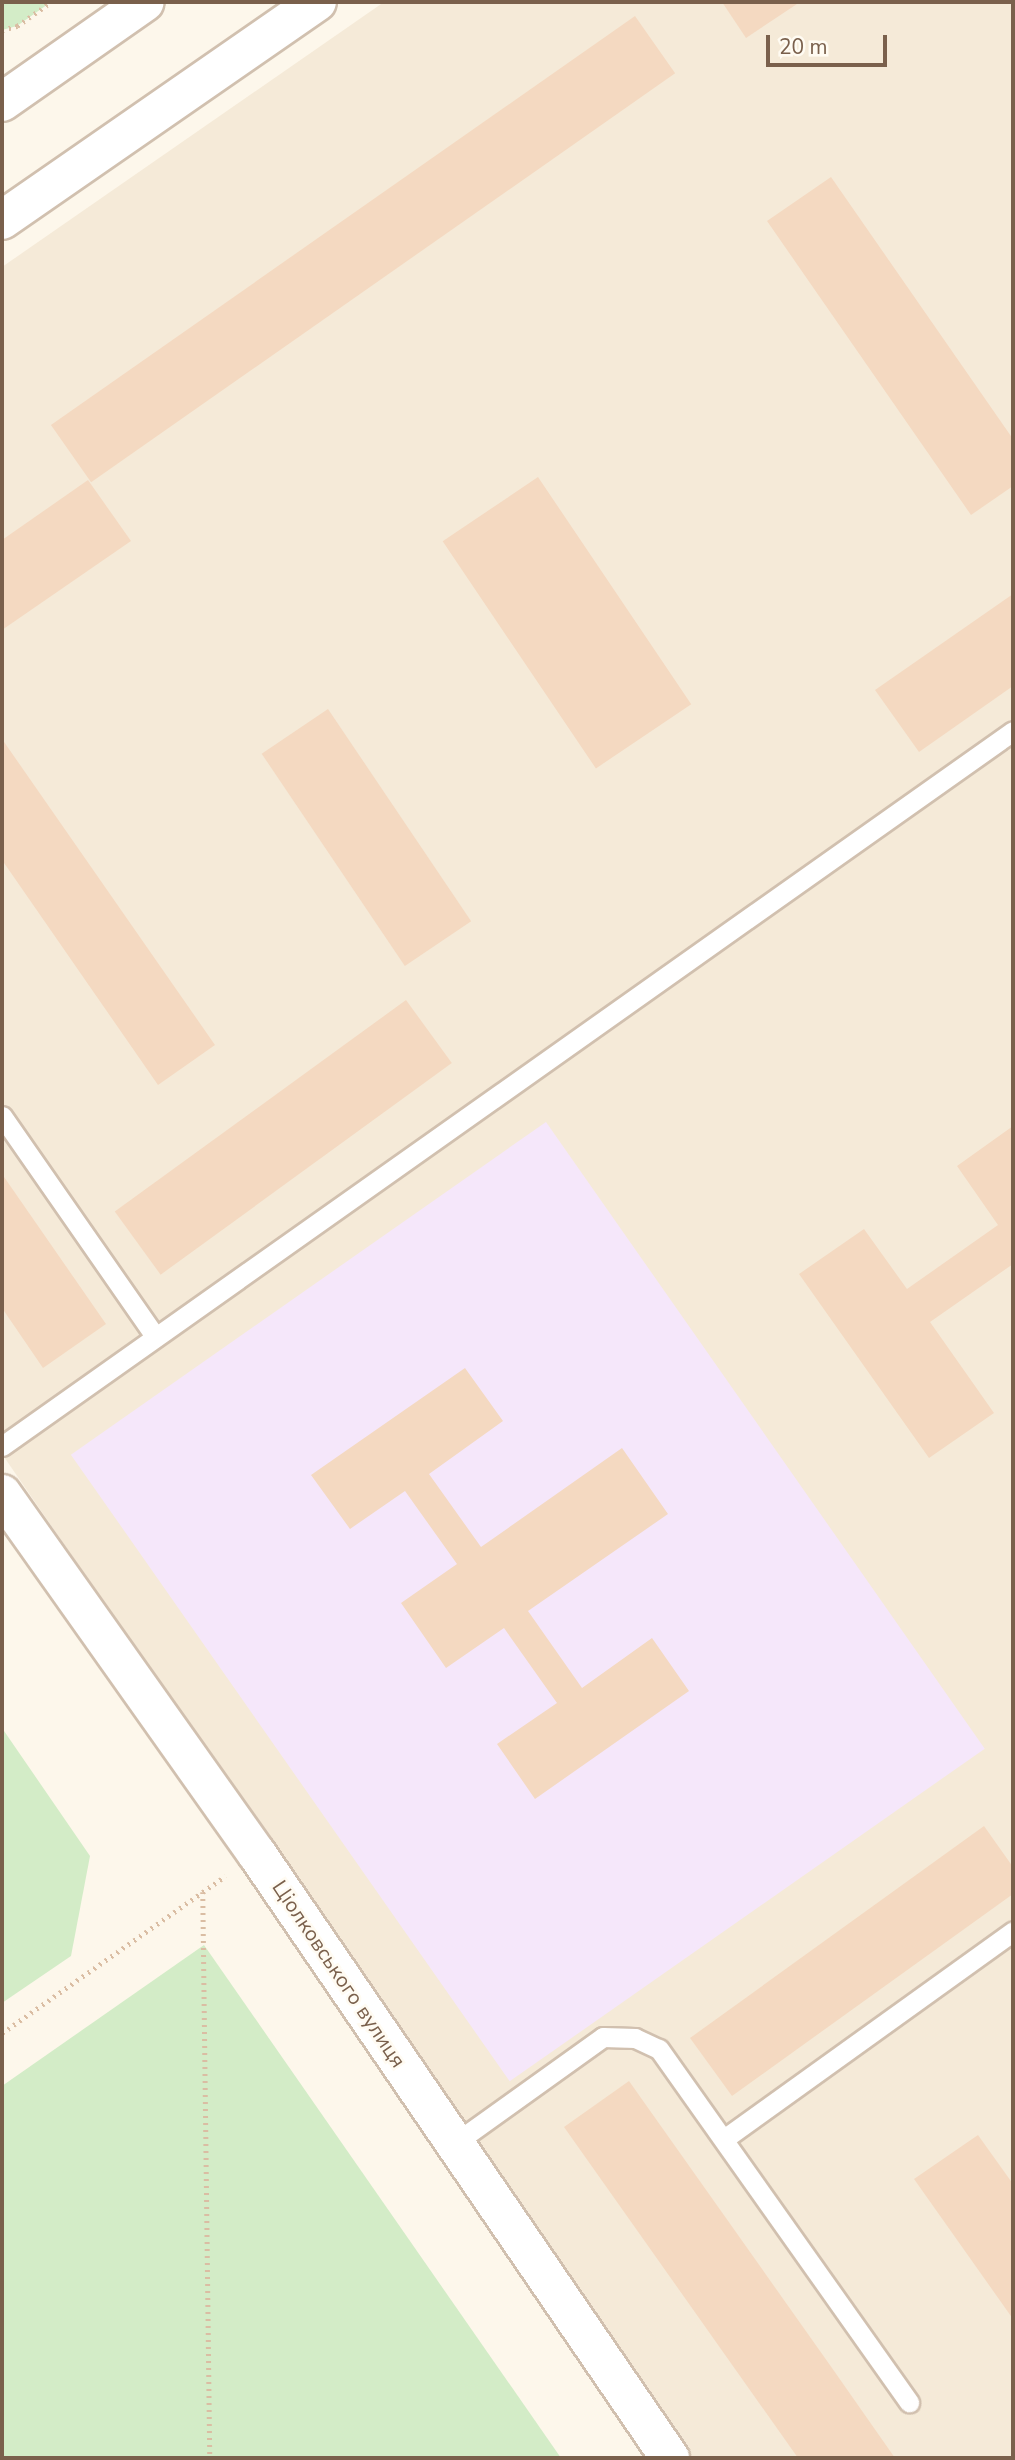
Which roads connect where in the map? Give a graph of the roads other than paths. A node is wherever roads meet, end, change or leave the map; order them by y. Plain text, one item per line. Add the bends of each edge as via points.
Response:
1 (145, 2) edge
2 (317, 2) edge
3 (44, 71) junction
4 (2, 80) edge
5 (2, 102) edge
6 (2, 220) edge
7 (1013, 731) edge
8 (2, 1116) edge
9 (154, 1335) junction
10 (2, 1446) edge
11 (2, 1494) edge
12 (1013, 1931) edge
13 (724, 2139) junction
14 (456, 2143) junction
15 (909, 2402) dead end
16 (670, 2458) edge

1 - 3 street
2 - 6 street
3 - 4 lane
3 - 5 street
7 - 9 lane
8 - 9 lane
9 - 10 lane
11 - 14 street, Ціолковського вулиця
12 - 13 lane
13 - 14 lane via 659,2049 635,2038 603,2037
13 - 15 lane
14 - 16 street, Ціолковського вулиця

